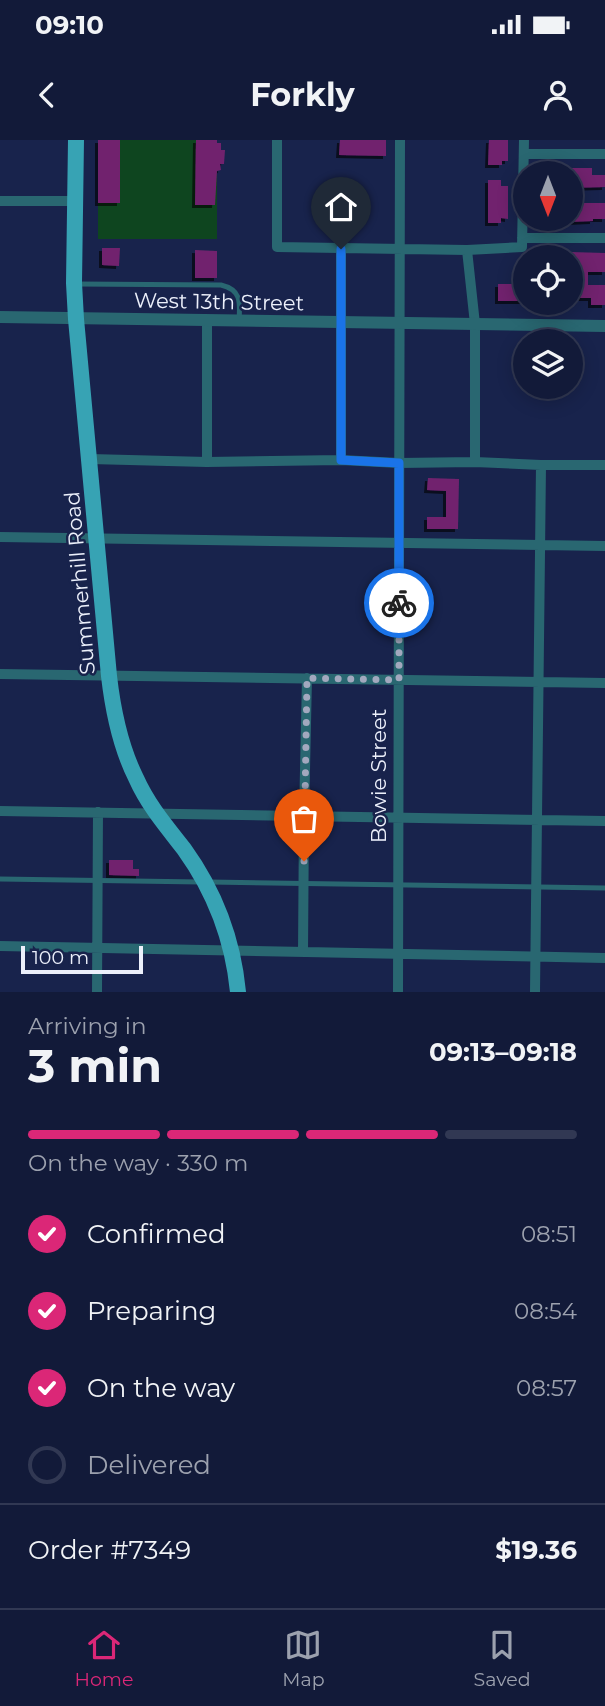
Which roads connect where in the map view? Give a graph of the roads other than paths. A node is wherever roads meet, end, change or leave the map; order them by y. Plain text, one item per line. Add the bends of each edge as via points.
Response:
1 (76, 140) edge
2 (277, 140) edge
3 (400, 140) edge
4 (524, 140) edge
5 (524, 154) junction
6 (605, 154) edge
7 (0, 201) edge
8 (75, 201) junction
9 (605, 238) edge
10 (522, 242) junction
11 (341, 249) junction
12 (400, 249) junction
13 (467, 250) junction
14 (74, 284) junction
15 (0, 317) edge
16 (76, 319) junction
17 (207, 321) junction
18 (239, 321) junction
19 (341, 322) junction
20 (400, 323) junction
21 (475, 324) junction
22 (605, 326) edge
23 (90, 459) junction
24 (341, 460) junction
25 (207, 462) junction
26 (475, 462) junction
27 (399, 463) junction
28 (541, 465) junction
29 (605, 465) edge
30 (0, 537) edge
31 (97, 538) junction
32 (399, 542) junction
33 (539, 545) junction
34 (605, 547) edge
35 (0, 674) edge
36 (109, 676) junction
37 (307, 678) junction
38 (399, 680) junction
39 (538, 682) junction
40 (605, 683) edge
41 (0, 811) edge
42 (98, 812) junction
43 (156, 813) junction
44 (304, 816) junction
45 (398, 818) junction
46 (538, 820) junction
47 (605, 821) edge
48 (0, 879) edge
49 (98, 880) junction
50 (205, 882) junction
51 (303, 884) junction
52 (398, 885) junction
53 (537, 887) junction
54 (605, 888) edge
55 (0, 946) edge
56 (97, 948) junction
57 (232, 951) junction
58 (303, 952) junction
59 (398, 954) junction
60 (536, 956) junction
61 (605, 958) edge
62 (97, 992) edge
63 (238, 992) edge
64 (398, 992) edge
65 (535, 992) edge

1 - 8 main road, Summerhill Road
2 - 11 street via 277,247
3 - 12 street, Bowie Street
4 - 5 street
5 - 6 street
5 - 10 street
7 - 8 street
8 - 14 main road, Summerhill Road
9 - 10 street
10 - 13 street
11 - 12 street
11 - 19 street
12 - 13 street
12 - 20 street, Bowie Street
13 - 21 street
14 - 16 main road, Summerhill Road
14 - 18 lane via 220,285 237,295
15 - 16 street, West 13th Street
16 - 17 street, West 13th Street
16 - 23 main road, Summerhill Road
17 - 18 street, West 13th Street
17 - 25 street
18 - 19 street, West 13th Street
19 - 20 street, West 13th Street
19 - 24 street
20 - 21 street, West 13th Street
20 - 27 street, Bowie Street
21 - 22 street, West 13th Street
21 - 26 street
23 - 25 street
23 - 31 main road, Summerhill Road
24 - 25 street
24 - 27 street
26 - 27 street
26 - 28 street
27 - 32 street, Bowie Street
28 - 29 street
28 - 33 street
30 - 31 street
31 - 32 street
31 - 36 main road, Summerhill Road
32 - 33 street
32 - 38 street, Bowie Street
33 - 34 street
33 - 39 street
35 - 36 street
36 - 37 street
36 - 43 main road, Summerhill Road via 122,745
37 - 38 street
37 - 44 street
38 - 39 street
38 - 45 street, Bowie Street
39 - 40 street
39 - 46 street
41 - 42 street
42 - 43 street
42 - 49 street
43 - 44 street
43 - 50 main road, Summerhill Road
44 - 45 street
44 - 51 street
45 - 46 street
45 - 52 street, Bowie Street
46 - 47 street
46 - 53 street
48 - 49 lane
49 - 50 lane
49 - 56 street
50 - 51 lane
50 - 57 main road, Summerhill Road
51 - 52 lane
51 - 58 street
52 - 53 lane
52 - 59 street, Bowie Street
53 - 54 lane
53 - 60 street
55 - 56 street
56 - 57 street
56 - 62 street
57 - 58 street
57 - 63 main road, Summerhill Road
58 - 59 street
59 - 60 street
59 - 64 street, Bowie Street
60 - 61 street
60 - 65 street

